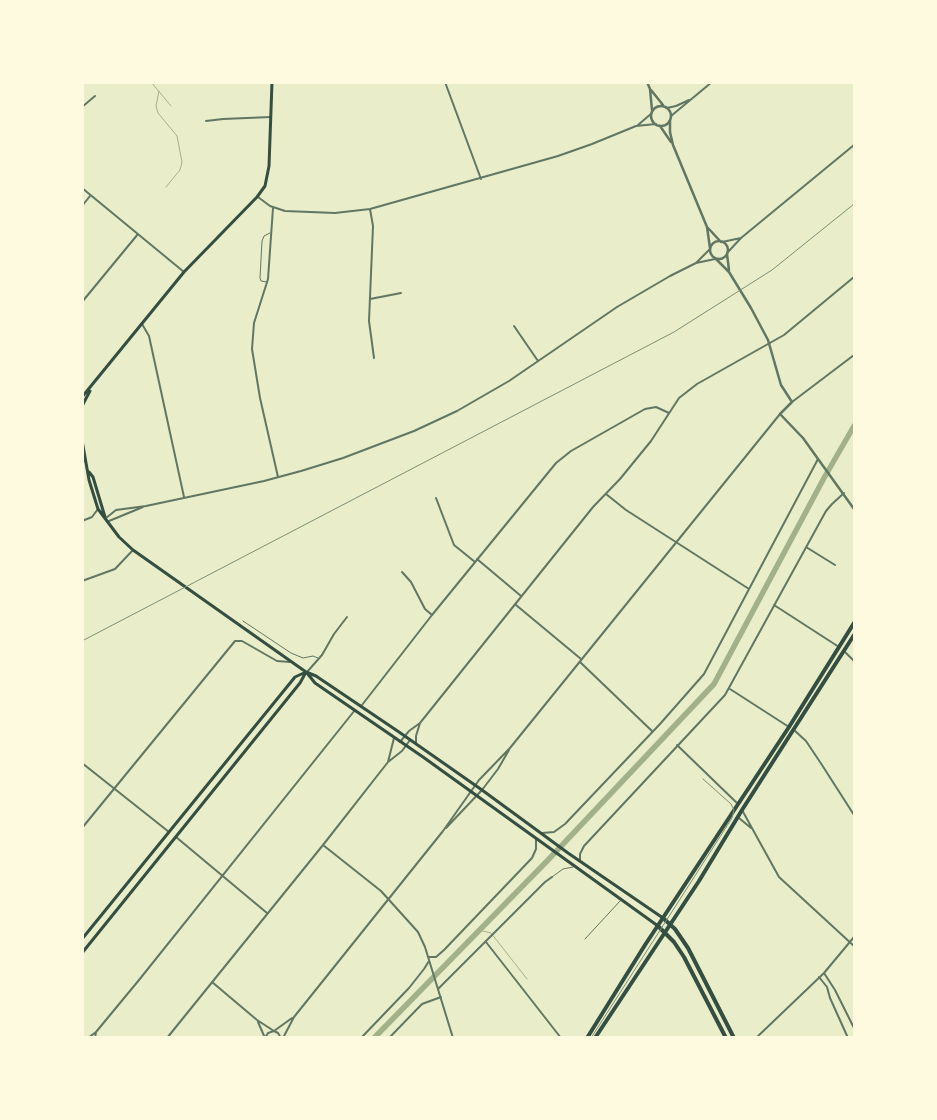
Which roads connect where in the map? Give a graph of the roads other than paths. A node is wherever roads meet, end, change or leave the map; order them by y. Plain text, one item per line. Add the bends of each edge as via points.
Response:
1 (272, 82) edge
2 (445, 82) edge
3 (647, 82) edge
4 (712, 82) edge
5 (650, 89) junction
6 (95, 96) dead end
7 (694, 98) junction
8 (666, 107) junction
9 (82, 108) edge
10 (652, 112) junction
11 (271, 117) junction
12 (670, 118) junction
13 (206, 121) dead end
14 (657, 124) junction
15 (636, 126) junction
16 (673, 145) junction
17 (854, 145) edge
18 (482, 179) junction
19 (82, 188) edge
20 (91, 196) junction
21 (257, 197) junction
22 (82, 206) edge
23 (273, 208) junction
24 (370, 209) junction
25 (707, 227) junction
26 (271, 233) junction
27 (138, 234) junction
28 (741, 238) junction
29 (721, 242) junction
30 (710, 248) junction
31 (727, 253) junction
32 (716, 259) junction
33 (696, 263) junction
34 (184, 272) junction
35 (729, 272) junction
36 (854, 277) edge
37 (267, 282) junction
38 (401, 293) dead end
39 (370, 299) junction
40 (82, 302) edge
41 (142, 324) junction
42 (514, 326) dead end
43 (769, 344) junction
44 (854, 355) edge
45 (374, 358) dead end
46 (538, 362) junction
47 (91, 388) junction
48 (82, 397) edge
49 (792, 402) junction
50 (82, 406) edge
51 (669, 413) junction
52 (780, 414) junction
53 (82, 440) edge
54 (82, 454) edge
55 (818, 459) junction
56 (88, 470) junction
57 (278, 477) junction
58 (844, 493) junction
59 (606, 494) junction
60 (184, 497) junction
61 (436, 498) dead end
62 (146, 506) junction
63 (854, 507) edge
64 (98, 509) junction
65 (106, 520) junction
66 (84, 521) edge
67 (676, 542) junction
68 (806, 547) junction
69 (133, 550) junction
70 (478, 559) junction
71 (475, 562) junction
72 (836, 565) dead end
73 (402, 572) dead end
74 (82, 581) edge
75 (749, 590) junction
76 (522, 597) junction
77 (516, 604) junction
78 (774, 605) junction
79 (432, 615) junction
80 (347, 617) dead end
81 (243, 621) dead end
82 (854, 623) edge
83 (854, 635) edge
84 (839, 647) junction
85 (844, 651) junction
86 (318, 659) junction
87 (580, 660) junction
88 (854, 661) edge
89 (292, 662) junction
90 (306, 672) junction
91 (729, 689) junction
92 (361, 706) junction
93 (355, 710) junction
94 (420, 722) junction
95 (791, 728) junction
96 (652, 731) junction
97 (404, 736) junction
98 (394, 738) junction
99 (410, 740) junction
100 (400, 742) junction
101 (416, 744) junction
102 (678, 745) junction
103 (406, 746) junction
104 (510, 748) junction
105 (388, 762) junction
106 (82, 763) edge
107 (475, 785) junction
108 (115, 788) junction
109 (482, 790) junction
110 (470, 792) junction
111 (477, 796) junction
112 (738, 804) junction
113 (742, 810) junction
114 (731, 814) junction
115 (854, 816) edge
116 (737, 818) junction
117 (82, 828) edge
118 (752, 830) junction
119 (443, 831) junction
120 (169, 832) junction
121 (539, 833) junction
122 (176, 838) junction
123 (536, 838) junction
124 (323, 845) junction
125 (710, 847) junction
126 (717, 850) junction
127 (580, 862) junction
128 (576, 867) junction
129 (222, 876) junction
130 (552, 877) joint
131 (388, 899) junction
132 (621, 899) junction
133 (267, 913) junction
134 (663, 918) junction
135 (670, 924) junction
136 (658, 926) junction
137 (665, 932) junction
138 (854, 937) edge
139 (82, 939) edge
140 (585, 939) dead end
141 (486, 942) junction
142 (850, 942) junction
143 (854, 946) edge
144 (82, 953) edge
145 (429, 959) junction
146 (824, 973) junction
147 (819, 977) junction
148 (212, 982) junction
149 (438, 989) junction
150 (441, 997) junction
151 (294, 1016) junction
152 (257, 1020) junction
153 (854, 1028) edge
154 (274, 1031) junction
155 (730, 1031) junction
156 (96, 1032) junction
157 (725, 1036) edge
158 (88, 1038) edge
159 (94, 1038) edge
160 (167, 1038) edge
161 (265, 1038) edge
162 (282, 1038) edge
163 (361, 1038) edge
164 (389, 1038) edge
165 (453, 1038) edge
166 (561, 1038) edge
167 (587, 1038) edge
168 (595, 1038) edge
169 (734, 1038) edge
170 (756, 1038) edge
171 (848, 1038) edge

1 - 11 main road
2 - 18 street
3 - 5 street
4 - 7 street
5 - 8 street
5 - 10 street
6 - 9 street
7 - 8 street
7 - 12 street
8 - 10 street via 656,107
8 - 12 street
10 - 14 street via 652,119
10 - 15 street
11 - 13 street
11 - 21 main road via 268,178
12 - 14 street via 665,124
12 - 16 street
14 - 15 street
14 - 16 street
15 - 18 street via 580,149
16 - 25 street
17 - 28 street
18 - 24 street
19 - 20 street
20 - 22 street
20 - 27 street
21 - 23 street
21 - 34 main road
23 - 24 street via 327,213
23 - 26 street
24 - 39 street via 373,226
25 - 29 street
25 - 30 street
26 - 37 street
26 - 37 lane via 262,241 260,278
27 - 34 street
27 - 40 street
28 - 29 street
28 - 31 street
29 - 30 street via 715,242
29 - 31 street
30 - 32 street
30 - 33 street
31 - 32 street
31 - 35 street
32 - 33 street
32 - 35 street
33 - 46 street via 617,307
34 - 41 main road
35 - 43 street
36 - 43 street
37 - 57 street via 254,323 252,349
38 - 39 street
39 - 45 street via 370,336
41 - 47 main road
41 - 60 street via 150,336
42 - 46 street
43 - 49 street via 781,385
43 - 51 street via 697,384 679,398
44 - 49 street
46 - 57 street via 430,424 343,458
47 - 48 main road
47 - 50 main road
49 - 52 street
51 - 59 street via 651,441
51 - 70 street via 656,407 645,409 563,456
52 - 55 street
52 - 67 street
53 - 56 main road
54 - 56 main road
55 - 58 street
55 - 75 street
56 - 64 main road
56 - 65 main road
57 - 60 street
58 - 63 street
58 - 68 street via 829,507
59 - 67 street
59 - 76 street
60 - 62 street
61 - 71 street via 454,544
62 - 65 street via 114,520
62 - 65 street via 116,510
64 - 65 main road
64 - 66 street
65 - 69 main road
67 - 75 street
67 - 87 street
68 - 72 street
68 - 78 street
69 - 74 street via 115,568
69 - 89 main road
70 - 71 street
70 - 76 street
71 - 79 street
73 - 79 street
75 - 96 street via 704,674
76 - 77 street
77 - 87 street
77 - 94 street
78 - 84 street
78 - 91 street
79 - 92 street
80 - 86 street
81 - 86 lane via 290,653
82 - 84 highway
83 - 85 highway
84 - 85 highway
84 - 95 highway
85 - 88 street
85 - 95 highway
86 - 90 street
87 - 96 street
87 - 104 street
89 - 90 main road
89 - 108 street via 277,661 242,641 234,642
90 - 92 main road
90 - 93 main road via 315,683
90 - 120 main road via 295,677
90 - 122 main road
91 - 95 street
91 - 102 street
92 - 97 main road
93 - 98 main road
93 - 129 street
94 - 97 street
94 - 101 street
95 - 112 highway
95 - 113 highway
95 - 115 street via 800,733
96 - 121 street via 565,824 554,832
97 - 99 main road
97 - 100 street
98 - 100 main road
98 - 105 street
99 - 101 main road
99 - 103 street
100 - 103 main road
101 - 107 main road
102 - 112 street
102 - 127 street via 584,846
103 - 105 street
103 - 110 main road
104 - 107 street
104 - 109 street
105 - 124 street
106 - 108 street
107 - 109 main road
107 - 110 street
108 - 117 street
108 - 120 street
109 - 111 street
109 - 121 main road
110 - 111 main road
110 - 119 street
111 - 119 street
111 - 123 main road
112 - 113 highway
112 - 114 highway
113 - 116 highway
113 - 118 street
114 - 116 highway
114 - 125 highway
116 - 118 street
116 - 126 highway
118 - 142 street via 783,882
119 - 131 street
120 - 122 main road
120 - 139 main road
121 - 127 main road
122 - 129 street
122 - 144 main road
123 - 128 main road
123 - 145 street via 536,851 532,858 444,950
124 - 131 street
124 - 133 street
125 - 126 highway
125 - 134 highway
126 - 135 highway
127 - 134 main road
128 - 130 lane via 563,869
128 - 132 main road
129 - 133 street
129 - 156 street
130 - 141 street
131 - 145 street via 416,928
131 - 151 street
132 - 136 main road
132 - 140 lane
133 - 148 street
134 - 135 highway
134 - 136 highway
135 - 137 highway
135 - 155 highway via 688,948
136 - 137 highway
136 - 167 highway
137 - 157 highway via 684,957
137 - 168 highway
138 - 142 street
141 - 149 street
141 - 166 street
142 - 143 street
142 - 146 street
145 - 149 street
145 - 163 street via 411,986
146 - 147 street
146 - 153 street
147 - 170 street
147 - 171 street via 827,987
148 - 152 street
148 - 160 street
149 - 150 street
150 - 164 street via 422,1004
150 - 165 street
151 - 154 street
151 - 162 street
152 - 154 street
152 - 161 street
154 - 161 street
154 - 162 street
155 - 157 highway
155 - 169 highway
156 - 158 street
156 - 159 street

